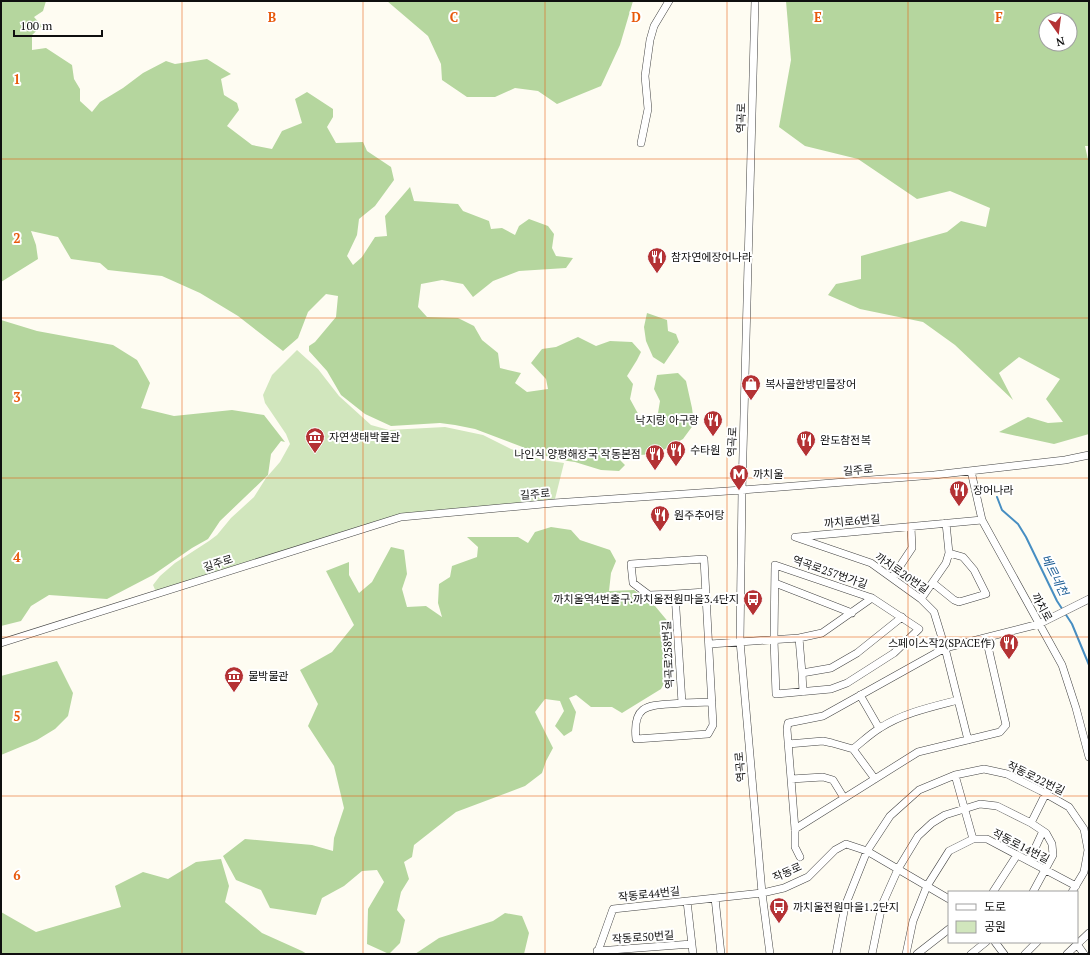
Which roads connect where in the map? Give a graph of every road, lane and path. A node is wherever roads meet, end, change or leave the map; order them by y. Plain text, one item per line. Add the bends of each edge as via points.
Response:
1 (669, 1) edge
2 (755, 1) edge
3 (641, 143) dead end
4 (1089, 456) edge
5 (1078, 458) junction
6 (1089, 462) edge
7 (971, 471) junction
8 (742, 490) junction
9 (982, 520) junction
10 (946, 524) junction
11 (911, 526) junction
12 (795, 537) joint
13 (949, 553) junction
14 (892, 578) junction
15 (775, 583) junction
16 (933, 583) junction
17 (706, 592) junction
18 (675, 594) junction
19 (872, 598) junction
20 (921, 598) junction
21 (1089, 599) edge
22 (852, 613) junction
23 (902, 617) junction
24 (1039, 624) junction
25 (800, 638) junction
26 (986, 638) junction
27 (774, 640) junction
28 (740, 641) junction
29 (1, 644) edge
30 (710, 644) junction
31 (945, 648) junction
32 (802, 673) junction
33 (803, 692) junction
34 (860, 695) junction
35 (958, 700) junction
36 (682, 702) junction
37 (712, 702) junction
38 (879, 728) junction
39 (968, 740) junction
40 (788, 744) junction
41 (853, 749) junction
42 (1089, 756) edge
43 (954, 775) junction
44 (791, 779) junction
45 (875, 779) junction
46 (1046, 793) junction
47 (844, 798) junction
48 (964, 808) junction
49 (1031, 823) junction
50 (795, 829) junction
51 (1043, 831) junction
52 (973, 839) junction
53 (867, 851) junction
54 (1017, 855) junction
55 (800, 857) dead end
56 (1029, 861) junction
57 (898, 869) junction
58 (1045, 870) junction
59 (927, 886) junction
60 (1074, 889) edge
61 (994, 891) edge
62 (1034, 891) edge
63 (762, 893) junction
64 (715, 898) junction
65 (948, 898) edge
66 (687, 901) junction
67 (948, 930) edge
68 (1089, 933) edge
69 (985, 943) edge
70 (996, 943) edge
71 (1036, 943) edge
72 (692, 944) junction
73 (1077, 944) junction
74 (597, 953) edge
75 (693, 954) edge
76 (721, 954) edge
77 (770, 954) edge
78 (836, 954) edge
79 (839, 954) edge
80 (872, 954) edge
81 (906, 954) edge
82 (916, 954) edge
83 (971, 954) edge
84 (1004, 954) edge
85 (1025, 954) edge
86 (1067, 954) edge
87 (1084, 954) edge

1 - 3 street via 654,26 650,40 644,76 648,109
2 - 8 street, 역곡로
4 - 5 street, 길주로
5 - 6 street
5 - 7 street, 길주로
7 - 8 street, 길주로
7 - 9 street, 까치로
8 - 28 street, 역곡로
8 - 29 street, 길주로 via 401,516
9 - 10 street, 까치로6번길
9 - 24 street, 까치로
10 - 11 street, 까치로6번길
10 - 13 street
11 - 12 street, 까치로6번길
11 - 14 street via 912,548
12 - 14 street, 까치로20번길 via 871,563
13 - 16 street
13 - 16 street via 963,557 974,570 986,594 959,602
14 - 20 street, 까치로20번길
15 - 19 street, 역곡로257번가길 via 776,565
15 - 22 street
15 - 27 street, 역곡로257번가길
16 - 20 street
17 - 18 street
17 - 18 street, 역곡로258번길 via 704,559 631,564 633,583 649,595
17 - 30 street, 역곡로258번길
18 - 36 street, 역곡로258번길
19 - 22 street
19 - 23 street, 역곡로257번가길
20 - 31 street, 까치로20번길 via 934,612
21 - 24 street
22 - 25 street via 822,633
23 - 32 street via 858,653 831,668
23 - 33 street, 역곡로257번가길 via 920,629 894,653 847,683 831,689
24 - 26 street
24 - 42 street, 까치로 via 1062,665
25 - 27 street
25 - 32 street
26 - 31 street
26 - 39 street via 1006,725 1000,732
27 - 28 street
27 - 33 street, 역곡로257번가길 via 776,694
28 - 30 street
28 - 63 street, 역곡로
30 - 37 street, 역곡로258번길
31 - 34 street
31 - 35 street, 까치로20번길
32 - 33 street
34 - 38 street
34 - 40 street via 823,716 788,723
35 - 38 street via 915,711
35 - 39 street, 까치로20번길
36 - 37 street
36 - 37 street, 역곡로258번길 via 646,707 637,715 636,739 708,734 713,725
38 - 41 street
39 - 45 street via 918,752
40 - 41 street via 823,742
40 - 44 street
41 - 45 street
43 - 46 street, 작동로22번길 via 984,769 1007,774
43 - 48 street
43 - 53 street, 작동로22번길 via 919,790 890,816
44 - 47 street via 823,777 833,780
44 - 50 street
45 - 47 street
46 - 49 street
46 - 60 street, 작동로22번길 via 1069,807 1084,829 1088,850 1084,872
47 - 50 street
48 - 49 street via 980,804 997,806
48 - 52 street
48 - 57 street via 932,823 918,836
49 - 51 street
50 - 55 street via 795,847
51 - 56 street
51 - 58 street via 1052,844 1053,855
52 - 54 street, 작동로14번길 via 987,839
52 - 59 street via 949,850
53 - 57 street, 작동로
53 - 63 street, 작동로 via 846,844 835,850 808,877 784,888
53 - 78 street, 작동로22번길 via 845,906
54 - 56 street, 작동로14번길
54 - 61 street
56 - 58 street, 작동로14번길
57 - 59 street, 작동로
57 - 80 street via 882,904
58 - 60 street, 작동로14번길
58 - 62 street
59 - 65 street, 작동로
59 - 81 street via 913,921
63 - 64 street, 작동로
63 - 77 street, 역곡로
64 - 66 street, 작동로
64 - 76 street
66 - 72 street
66 - 74 street, 작동로44번길 via 613,909
67 - 82 street
68 - 73 street
69 - 83 street
70 - 84 street
71 - 85 street
72 - 74 street, 작동로50번길
72 - 75 street
73 - 86 street
73 - 87 street
78 - 79 street

